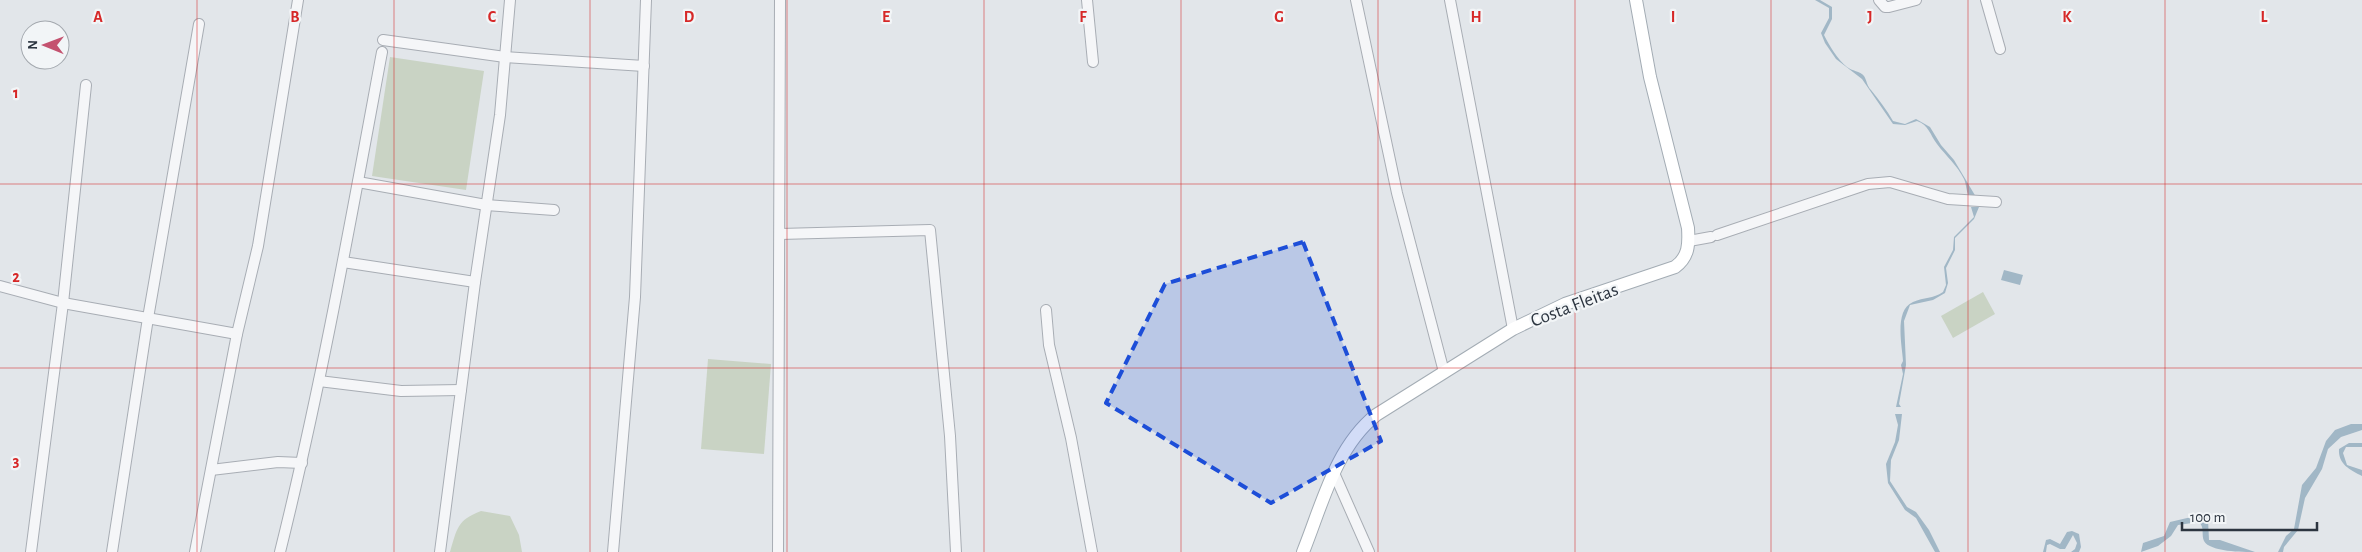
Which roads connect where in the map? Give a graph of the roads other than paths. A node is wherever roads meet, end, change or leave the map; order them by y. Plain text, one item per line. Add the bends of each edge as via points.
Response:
1 (298, 0) edge
2 (510, 0) edge
3 (646, 0) edge
4 (780, 0) edge
5 (1087, 0) edge
6 (1356, 0) edge
7 (1450, 0) edge
8 (1636, 0) edge
9 (1879, 0) edge
10 (1916, 0) edge
11 (1986, 0) edge
12 (199, 24) dead end
13 (383, 40) dead end
14 (2000, 49) dead end
15 (382, 52) dead end
16 (505, 57) junction
17 (1094, 62) dead end
18 (644, 66) junction
19 (86, 85) dead end
20 (358, 182) junction
21 (1996, 202) dead end
22 (486, 205) junction
23 (554, 210) dead end
24 (780, 234) junction
25 (1689, 242) junction
26 (343, 262) junction
27 (475, 282) junction
28 (0, 286) edge
29 (63, 303) junction
30 (1046, 310) dead end
31 (148, 318) junction
32 (1513, 329) junction
33 (237, 334) junction
34 (1444, 372) junction
35 (319, 381) junction
36 (461, 390) junction
37 (302, 463) junction
38 (211, 470) junction
39 (1334, 473) junction
40 (31, 552) edge
41 (112, 552) edge
42 (195, 552) edge
43 (280, 552) edge
44 (440, 552) edge
45 (613, 552) edge
46 (778, 552) edge
47 (956, 552) edge
48 (1092, 552) edge
49 (1303, 552) edge
50 (1369, 552) edge

1 - 33 street via 258,246
2 - 16 street
3 - 18 street
4 - 24 street
5 - 17 street
6 - 34 street via 1397,193
7 - 32 street
8 - 25 main road via 1650,77
9 - 10 street via 1885,7
11 - 14 street
12 - 31 street
13 - 16 street
15 - 20 street
16 - 18 street
16 - 22 street
18 - 45 street via 635,297
19 - 29 street
20 - 22 street
20 - 26 street
21 - 25 street via 1948,199 1890,182 1868,184
22 - 23 street
22 - 27 street
24 - 46 street
24 - 47 street via 930,230 950,436
25 - 32 main road, Costa Fleitas via 1683,259 1675,267 1565,304
26 - 27 street
26 - 35 street
27 - 36 street
28 - 29 street
29 - 31 street
29 - 40 street
30 - 48 street via 1049,345 1071,438
31 - 33 street
31 - 41 street
32 - 34 main road, Costa Fleitas
33 - 38 street
34 - 39 main road, Costa Fleitas via 1361,427
35 - 36 street via 401,391
35 - 37 street
36 - 44 street
37 - 38 street via 278,462
37 - 43 street
38 - 42 street
39 - 49 main road, Costa Fleitas
39 - 50 street

